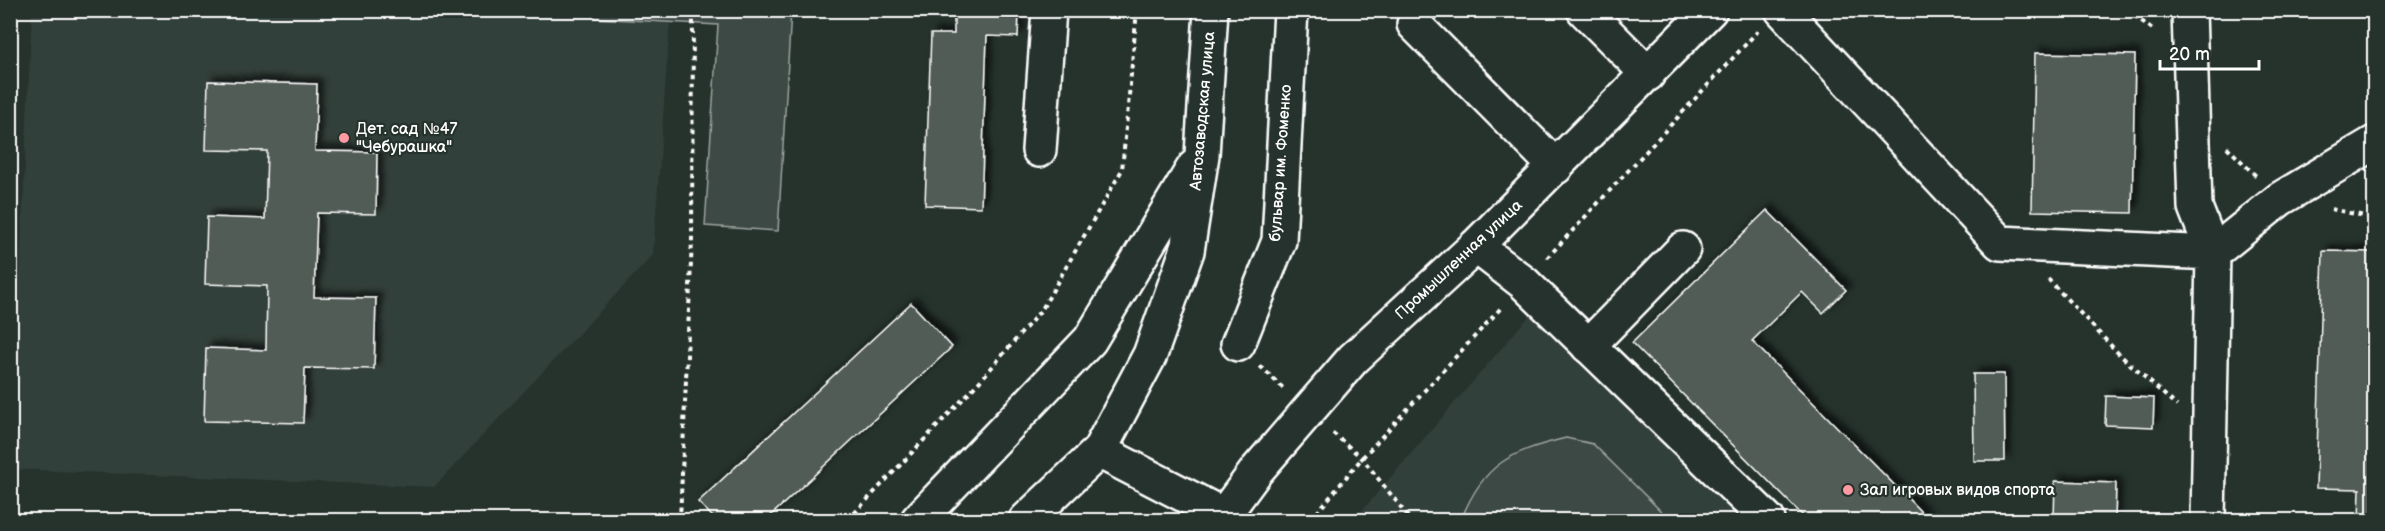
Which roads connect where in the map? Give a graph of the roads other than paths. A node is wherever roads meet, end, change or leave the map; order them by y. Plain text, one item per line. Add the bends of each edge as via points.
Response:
1 (1048, 10) edge
2 (1211, 10) edge
3 (1291, 10) edge
4 (1584, 10) edge
5 (1710, 10) edge
6 (2189, 10) edge
7 (1773, 17) edge
8 (1414, 24) dead end
9 (1648, 74) junction
10 (2374, 143) edge
11 (1039, 150) dead end
12 (1202, 155) junction
13 (1556, 167) junction
14 (1476, 246) junction
15 (1683, 249) dead end
16 (2213, 253) junction
17 (1238, 344) dead end
18 (1588, 346) junction
19 (1099, 451) junction
20 (1221, 518) edge
21 (918, 520) edge
22 (1026, 520) edge
23 (1768, 520) edge
24 (2208, 520) edge

1 - 11 street
2 - 12 street, Автозаводская улица
3 - 17 street, бульвар им. Фоменко via 1279,241
4 - 9 street
5 - 9 street, Промышленная улица
6 - 16 street via 2195,207
7 - 16 street via 2000,243
8 - 13 street
9 - 13 street, Промышленная улица
10 - 16 street via 2280,199
12 - 19 street, Автозаводская улица via 1187,250 1150,355
12 - 21 street via 1090,340
13 - 14 street, Промышленная улица
14 - 18 street via 1524,283
14 - 20 street, Промышленная улица via 1353,359
15 - 18 street
16 - 24 street
18 - 23 street
19 - 20 street
19 - 22 street, Автозаводская улица

